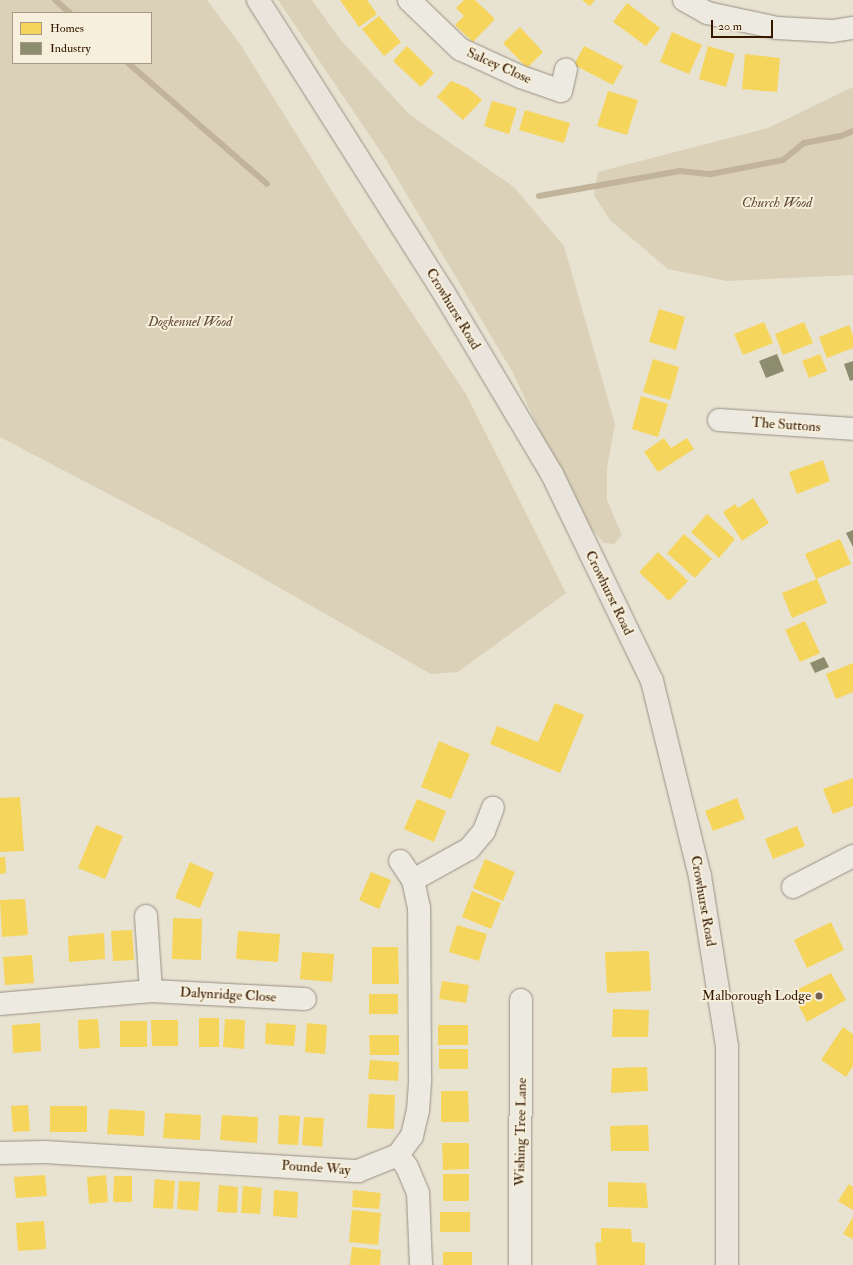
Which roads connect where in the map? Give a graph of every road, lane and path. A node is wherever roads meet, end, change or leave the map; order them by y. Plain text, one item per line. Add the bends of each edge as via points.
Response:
1 (258, 0) edge
2 (409, 0) edge
3 (684, 0) edge
4 (853, 28) edge
5 (566, 70) dead end
6 (719, 420) dead end
7 (853, 429) edge
8 (493, 808) dead end
9 (400, 861) dead end
10 (852, 861) edge
11 (413, 880) junction
12 (793, 887) dead end
13 (146, 916) dead end
14 (151, 991) junction
15 (305, 999) dead end
16 (521, 1000) dead end
17 (0, 1004) edge
18 (0, 1153) edge
19 (398, 1155) junction
20 (421, 1265) edge
21 (520, 1265) edge
22 (727, 1265) edge

1 - 22 main road, Crowhurst Road via 444,293 552,474 652,681 700,876 727,1046
2 - 5 street, Salcey Close via 460,49 521,77 561,91
3 - 4 street via 708,13 777,28
6 - 7 street, The Suttons
8 - 11 street via 484,831 469,849
9 - 11 street
10 - 12 street
11 - 19 street via 419,908 418,1111 412,1136
13 - 14 street
14 - 15 street, Dalynridge Close
14 - 17 street, Dalynridge Close
16 - 21 street, Wishing Tree Lane
18 - 19 street, Pounde Way via 45,1152 358,1171
19 - 20 street via 407,1167 418,1193

